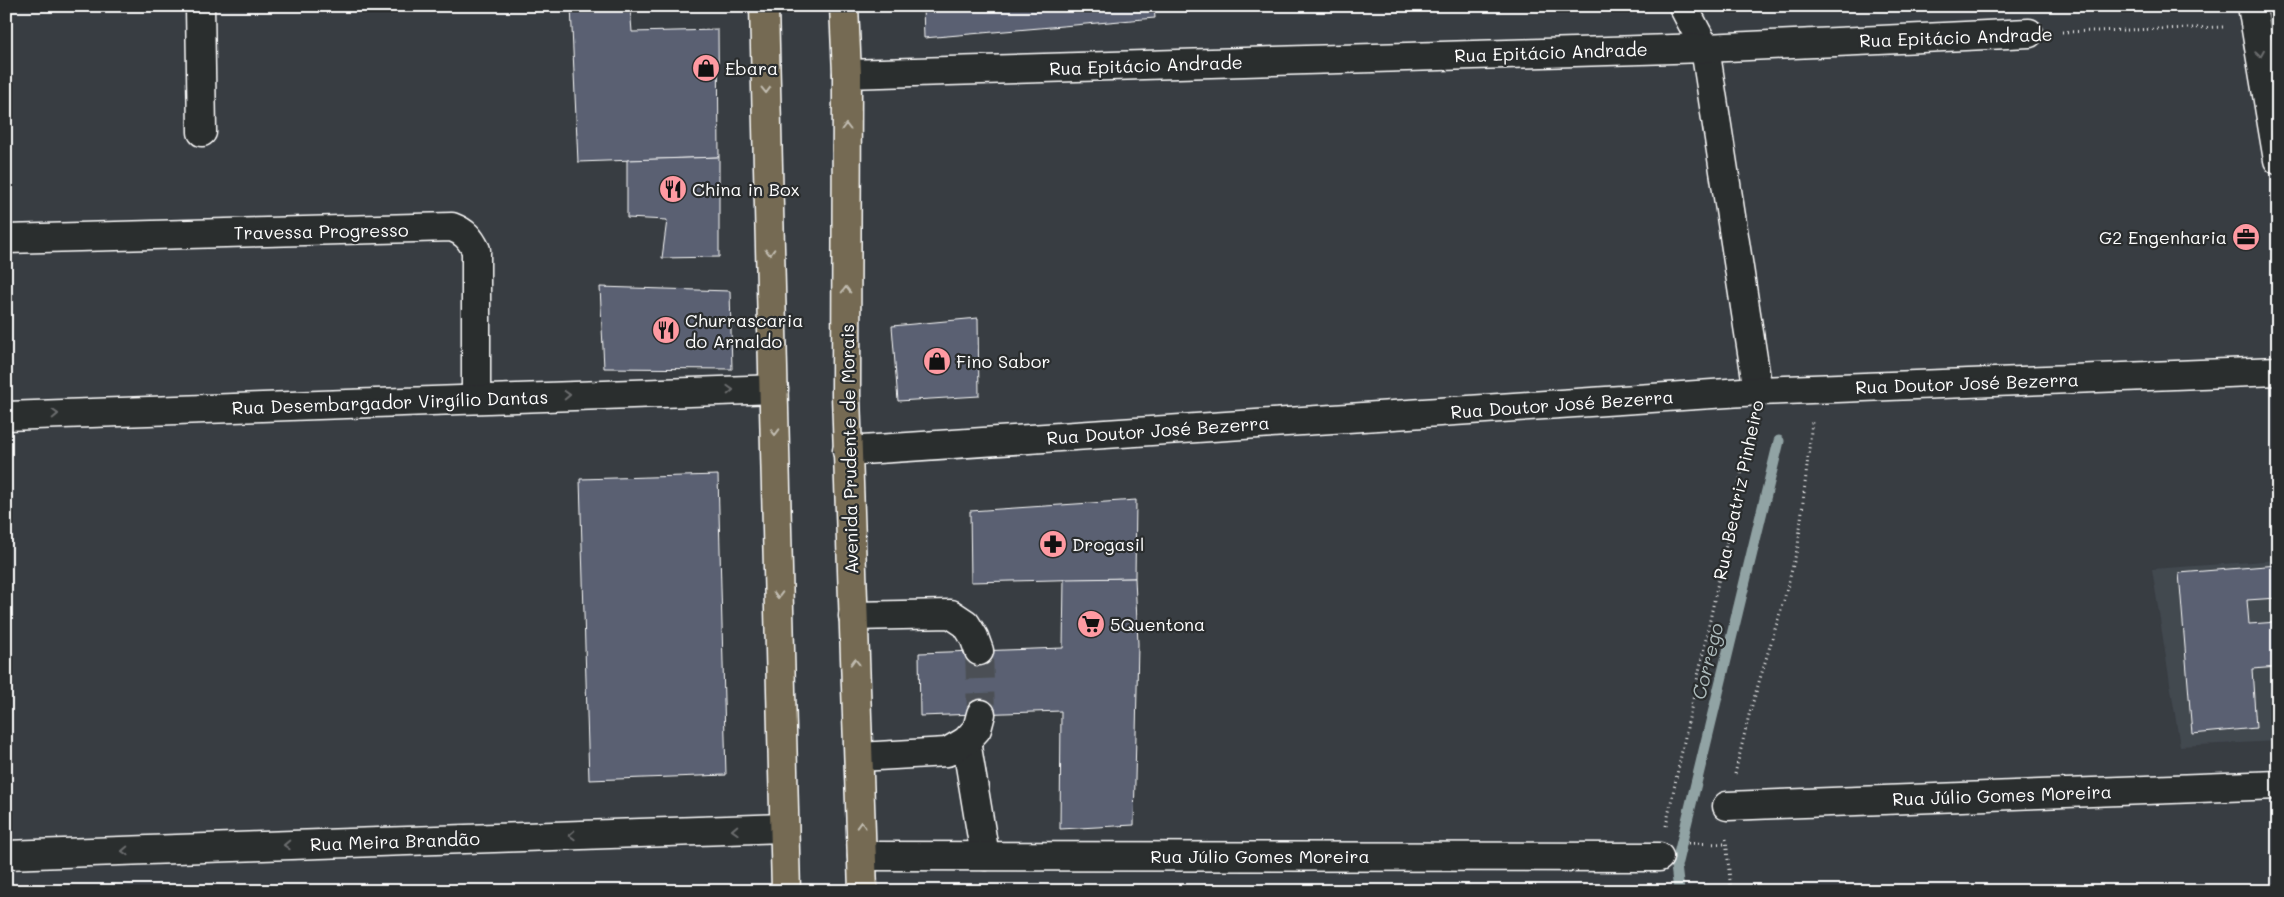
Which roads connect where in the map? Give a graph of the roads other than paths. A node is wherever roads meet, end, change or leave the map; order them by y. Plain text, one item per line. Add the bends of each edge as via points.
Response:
1 (200, 6) edge
2 (764, 6) edge
3 (844, 6) edge
4 (1683, 6) edge
5 (2262, 20) edge
6 (2029, 34) road end
7 (1705, 48) junction
8 (847, 74) junction
9 (202, 132) dead end
10 (2278, 160) edge
11 (6, 238) edge
12 (2278, 371) edge
13 (774, 389) junction
14 (1758, 391) junction
15 (476, 398) junction
16 (6, 416) edge
17 (847, 451) junction
18 (853, 616) junction
19 (978, 651) tunnel mouth
20 (981, 714) tunnel mouth
21 (966, 741) junction
22 (858, 757) junction
23 (2278, 785) edge
24 (1727, 806) road end
25 (783, 828) junction
26 (1661, 849) road end
27 (6, 855) edge
28 (862, 856) junction
29 (985, 856) junction
30 (786, 891) edge
31 (863, 891) edge

1 - 9 street
2 -> 13 main road
3 - 8 main road, Avenida Prudente de Morais
4 - 7 street, Rua Beatriz Pinheiro
5 -> 10 street
6 - 7 street, Rua Epitácio Andrade
7 - 8 street, Rua Epitácio Andrade
7 - 14 street, Rua Beatriz Pinheiro
17 -> 8 main road, Avenida Prudente de Morais
11 - 15 street, Travessa Progresso via 452,227 461,230 476,250
12 - 14 street, Rua Doutor José Bezerra
15 -> 13 street, Rua Desembargador Virgílio Dantas
13 -> 25 main road
14 - 17 street, Rua Doutor José Bezerra
16 -> 15 street, Rua Desembargador Virgílio Dantas
17 - 18 main road, Avenida Prudente de Morais
18 - 19 street via 951,614 966,624
22 -> 18 main road, Avenida Prudente de Morais
20 - 21 street via 977,729
21 - 22 street via 947,752
21 - 29 street
28 -> 22 main road, Avenida Prudente de Morais
23 - 24 street, Rua Júlio Gomes Moreira
25 -> 27 street, Rua Meira Brandão
25 - 30 main road
26 - 29 street, Rua Júlio Gomes Moreira
28 - 29 street, Rua Júlio Gomes Moreira
28 - 31 main road, Avenida Prudente de Morais

